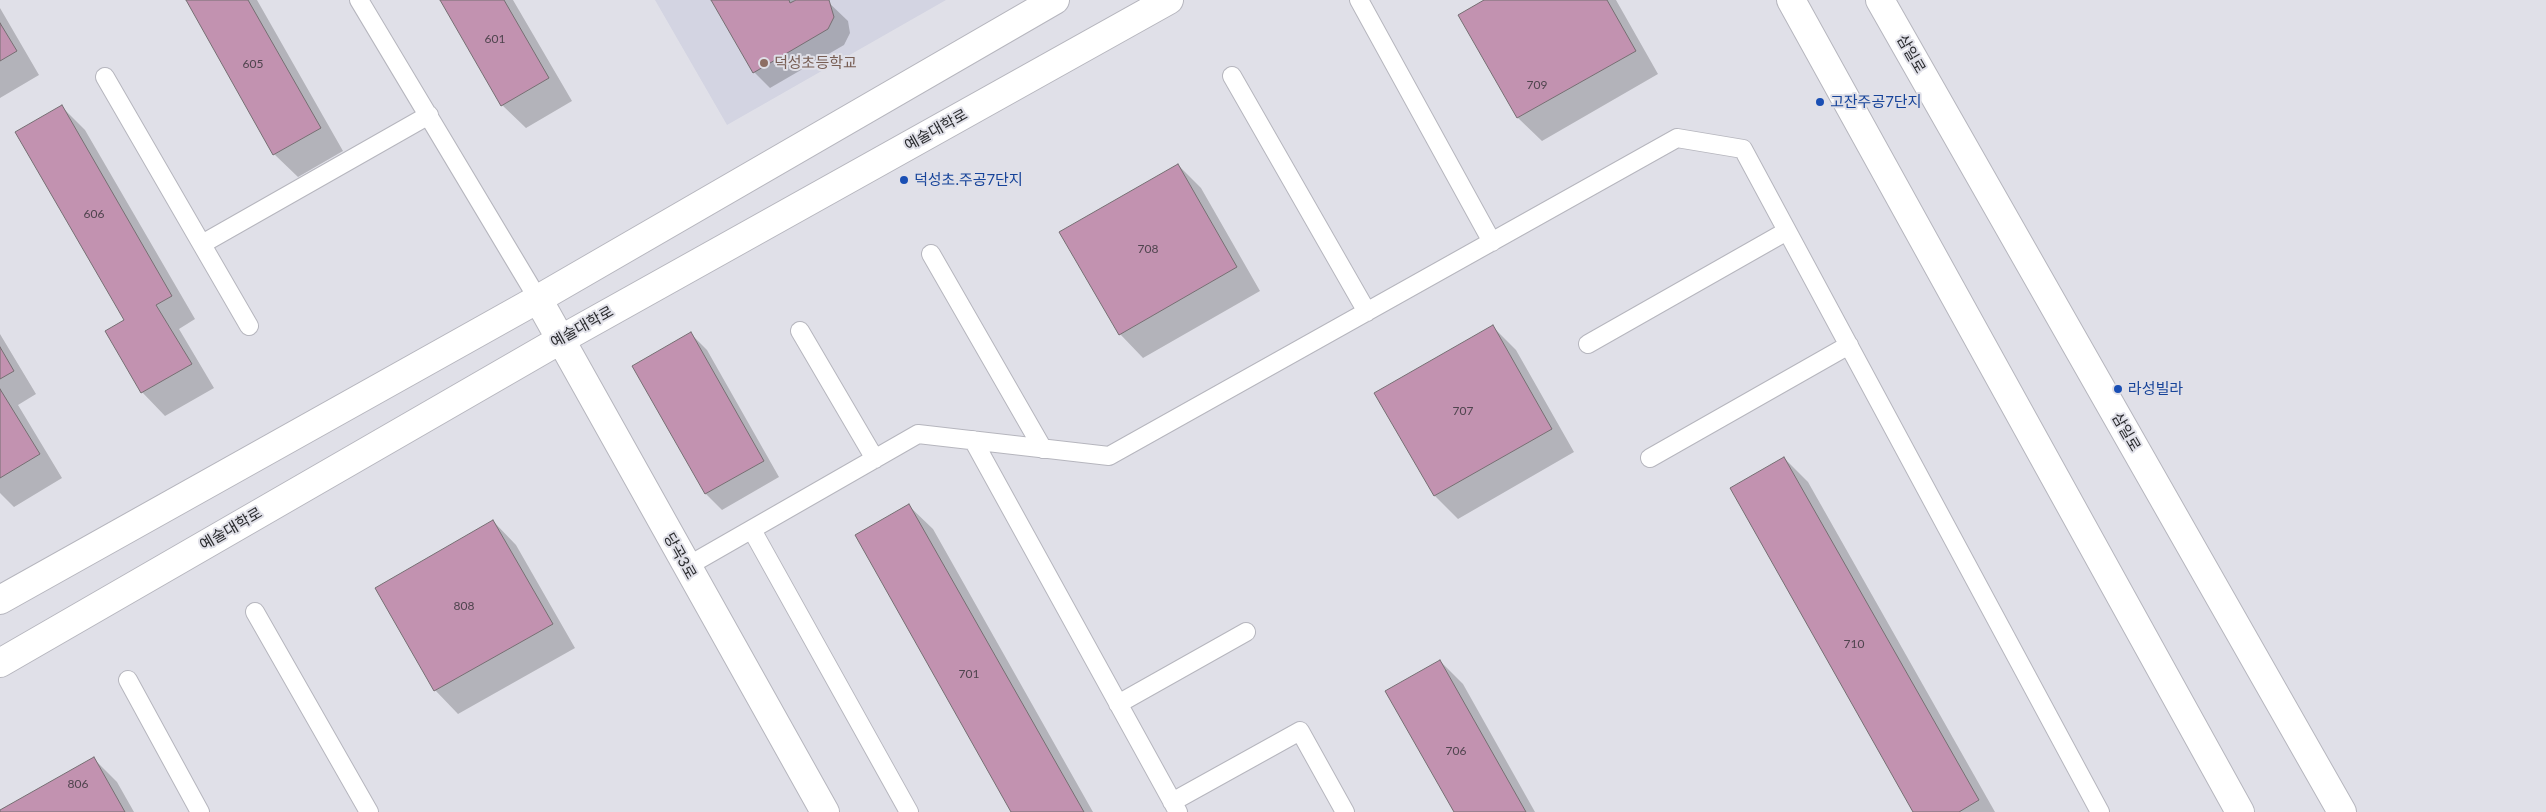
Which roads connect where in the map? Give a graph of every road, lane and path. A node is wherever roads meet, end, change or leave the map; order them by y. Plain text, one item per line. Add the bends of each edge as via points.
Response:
1 (359, 0) edge
2 (1055, 0) edge
3 (1169, 0) edge
4 (1359, 0) edge
5 (1791, 0) edge
6 (1880, 0) edge
7 (1232, 76) dead end
8 (105, 77) dead end
9 (429, 115) junction
10 (1787, 231) junction
11 (1492, 242) junction
12 (202, 244) junction
13 (930, 254) dead end
14 (538, 299) junction
15 (1367, 312) junction
16 (249, 326) dead end
17 (800, 331) dead end
18 (560, 340) junction
19 (1588, 344) dead end
20 (1849, 345) junction
21 (973, 440) junction
22 (1043, 449) junction
23 (1650, 458) dead end
24 (874, 459) junction
25 (752, 530) junction
26 (686, 567) junction
27 (0, 600) edge
28 (255, 612) dead end
29 (1246, 632) dead end
30 (0, 663) edge
31 (128, 680) dead end
32 (1118, 704) junction
33 (1175, 807) edge
34 (200, 812) edge
35 (369, 812) edge
36 (825, 812) edge
37 (909, 812) edge
38 (1346, 812) edge
39 (2100, 812) edge
40 (2240, 812) edge
41 (2342, 812) edge

1 - 9 lane
2 - 14 street
3 - 18 street, 예술대학로
4 - 11 lane
5 - 40 street
6 - 41 street, 삼일로
7 - 15 lane
8 - 12 lane
9 - 12 lane
9 - 14 lane
10 - 11 lane via 1743,149 1677,138
10 - 19 lane
10 - 20 lane
11 - 15 lane
12 - 16 lane
13 - 22 lane
14 - 18 street, 당곡3로
14 - 27 street
15 - 22 lane via 1109,456
17 - 24 lane
18 - 26 street, 당곡3로
18 - 30 street, 예술대학로
20 - 23 lane
20 - 39 lane
21 - 22 lane
21 - 24 lane via 918,434
21 - 32 lane
24 - 25 lane
25 - 26 lane
25 - 37 lane
26 - 36 street, 당곡3로
28 - 35 lane
29 - 32 lane
31 - 34 lane
32 - 33 lane
33 - 38 lane via 1300,731

